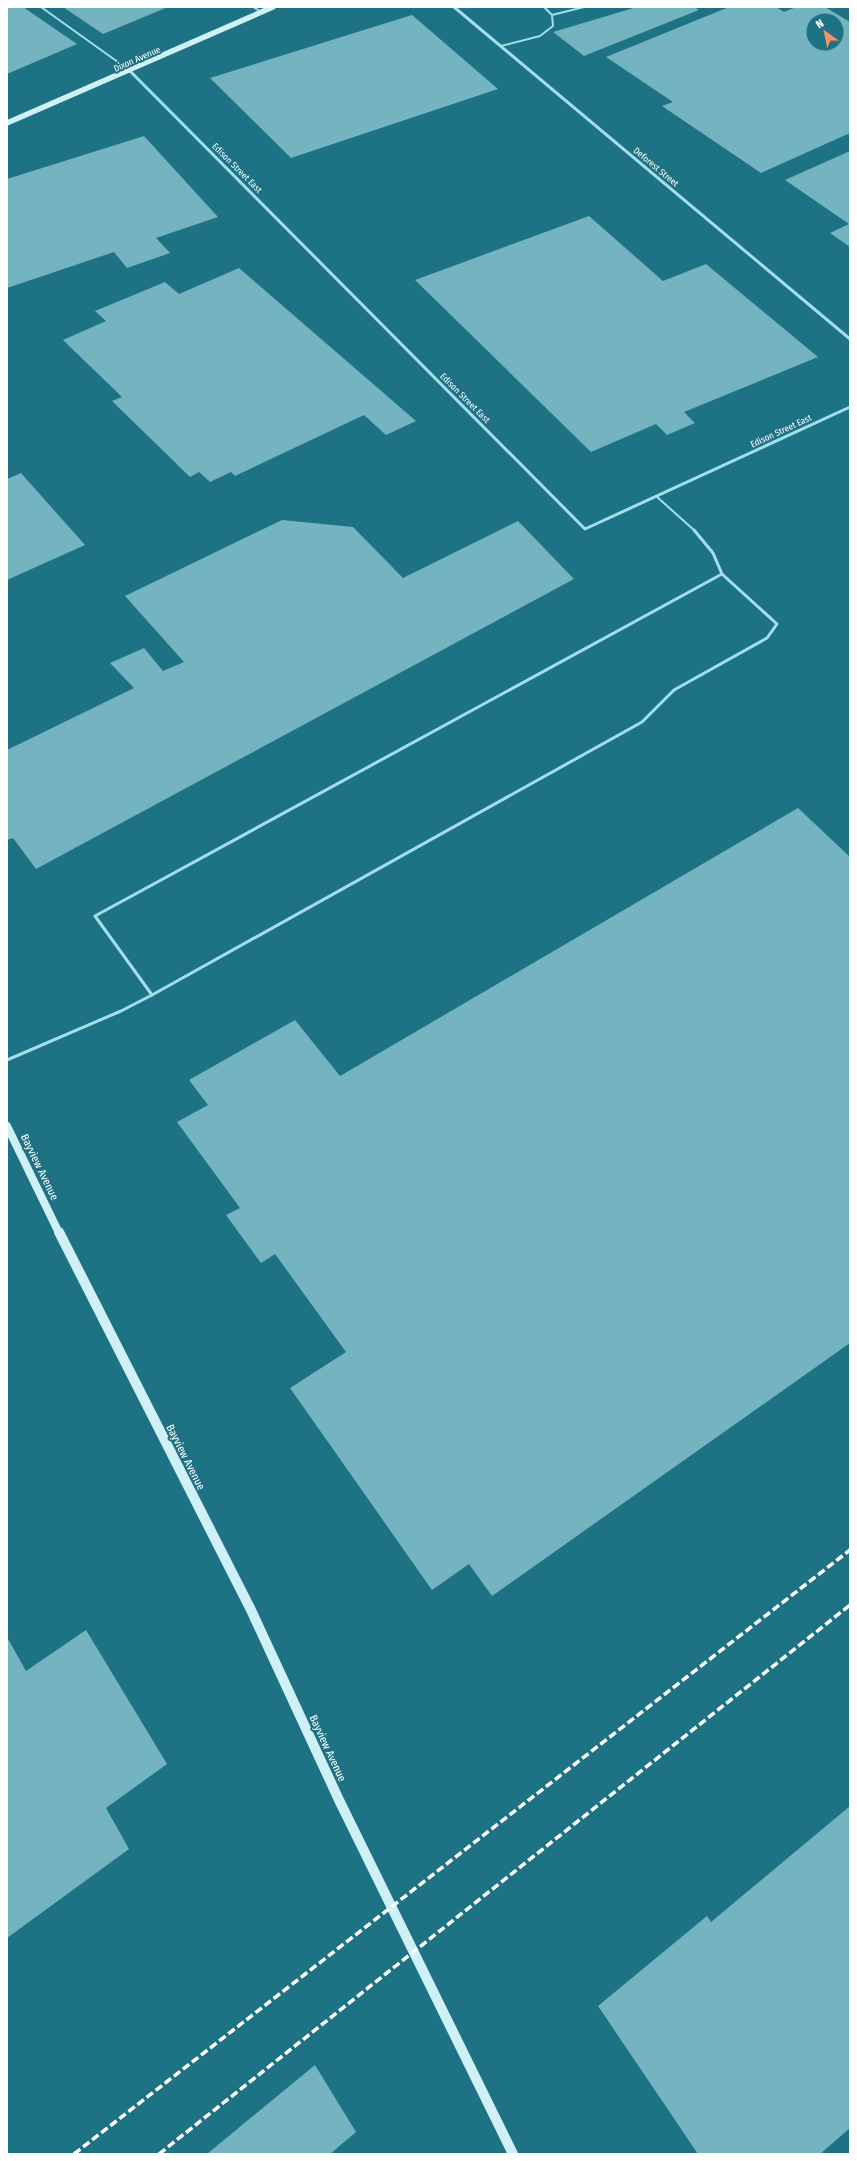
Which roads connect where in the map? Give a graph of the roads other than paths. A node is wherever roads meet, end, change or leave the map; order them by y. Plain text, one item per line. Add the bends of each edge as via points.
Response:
1 (42, 7) edge
2 (253, 7) edge
3 (273, 7) edge
4 (454, 7) edge
5 (544, 7) edge
6 (584, 7) edge
7 (262, 12) junction
8 (552, 15) junction
9 (501, 46) junction
10 (130, 71) junction
11 (7, 123) edge
12 (850, 339) edge
13 (850, 407) edge
14 (656, 496) junction
15 (722, 574) junction
16 (152, 995) junction
17 (7, 1060) edge
18 (7, 1126) edge
19 (513, 2154) edge

1 - 10 lane
2 - 7 lane
3 - 7 main road, Dixon Avenue
4 - 9 street, Deforest Street
5 - 8 lane
6 - 8 lane
7 - 10 main road, Dixon Avenue
8 - 9 lane via 553,26 540,36
9 - 12 street, Deforest Street
10 - 11 main road, Dixon Avenue
10 - 14 street, Edison Street East via 585,529
13 - 14 street, Edison Street East
14 - 15 lane via 697,533 721,564
15 - 16 lane via 777,624 767,638 674,690 642,722
15 - 16 lane via 95,916
16 - 17 lane via 122,1012
18 - 19 main road, Bayview Avenue via 86,1288 251,1610 339,1800

